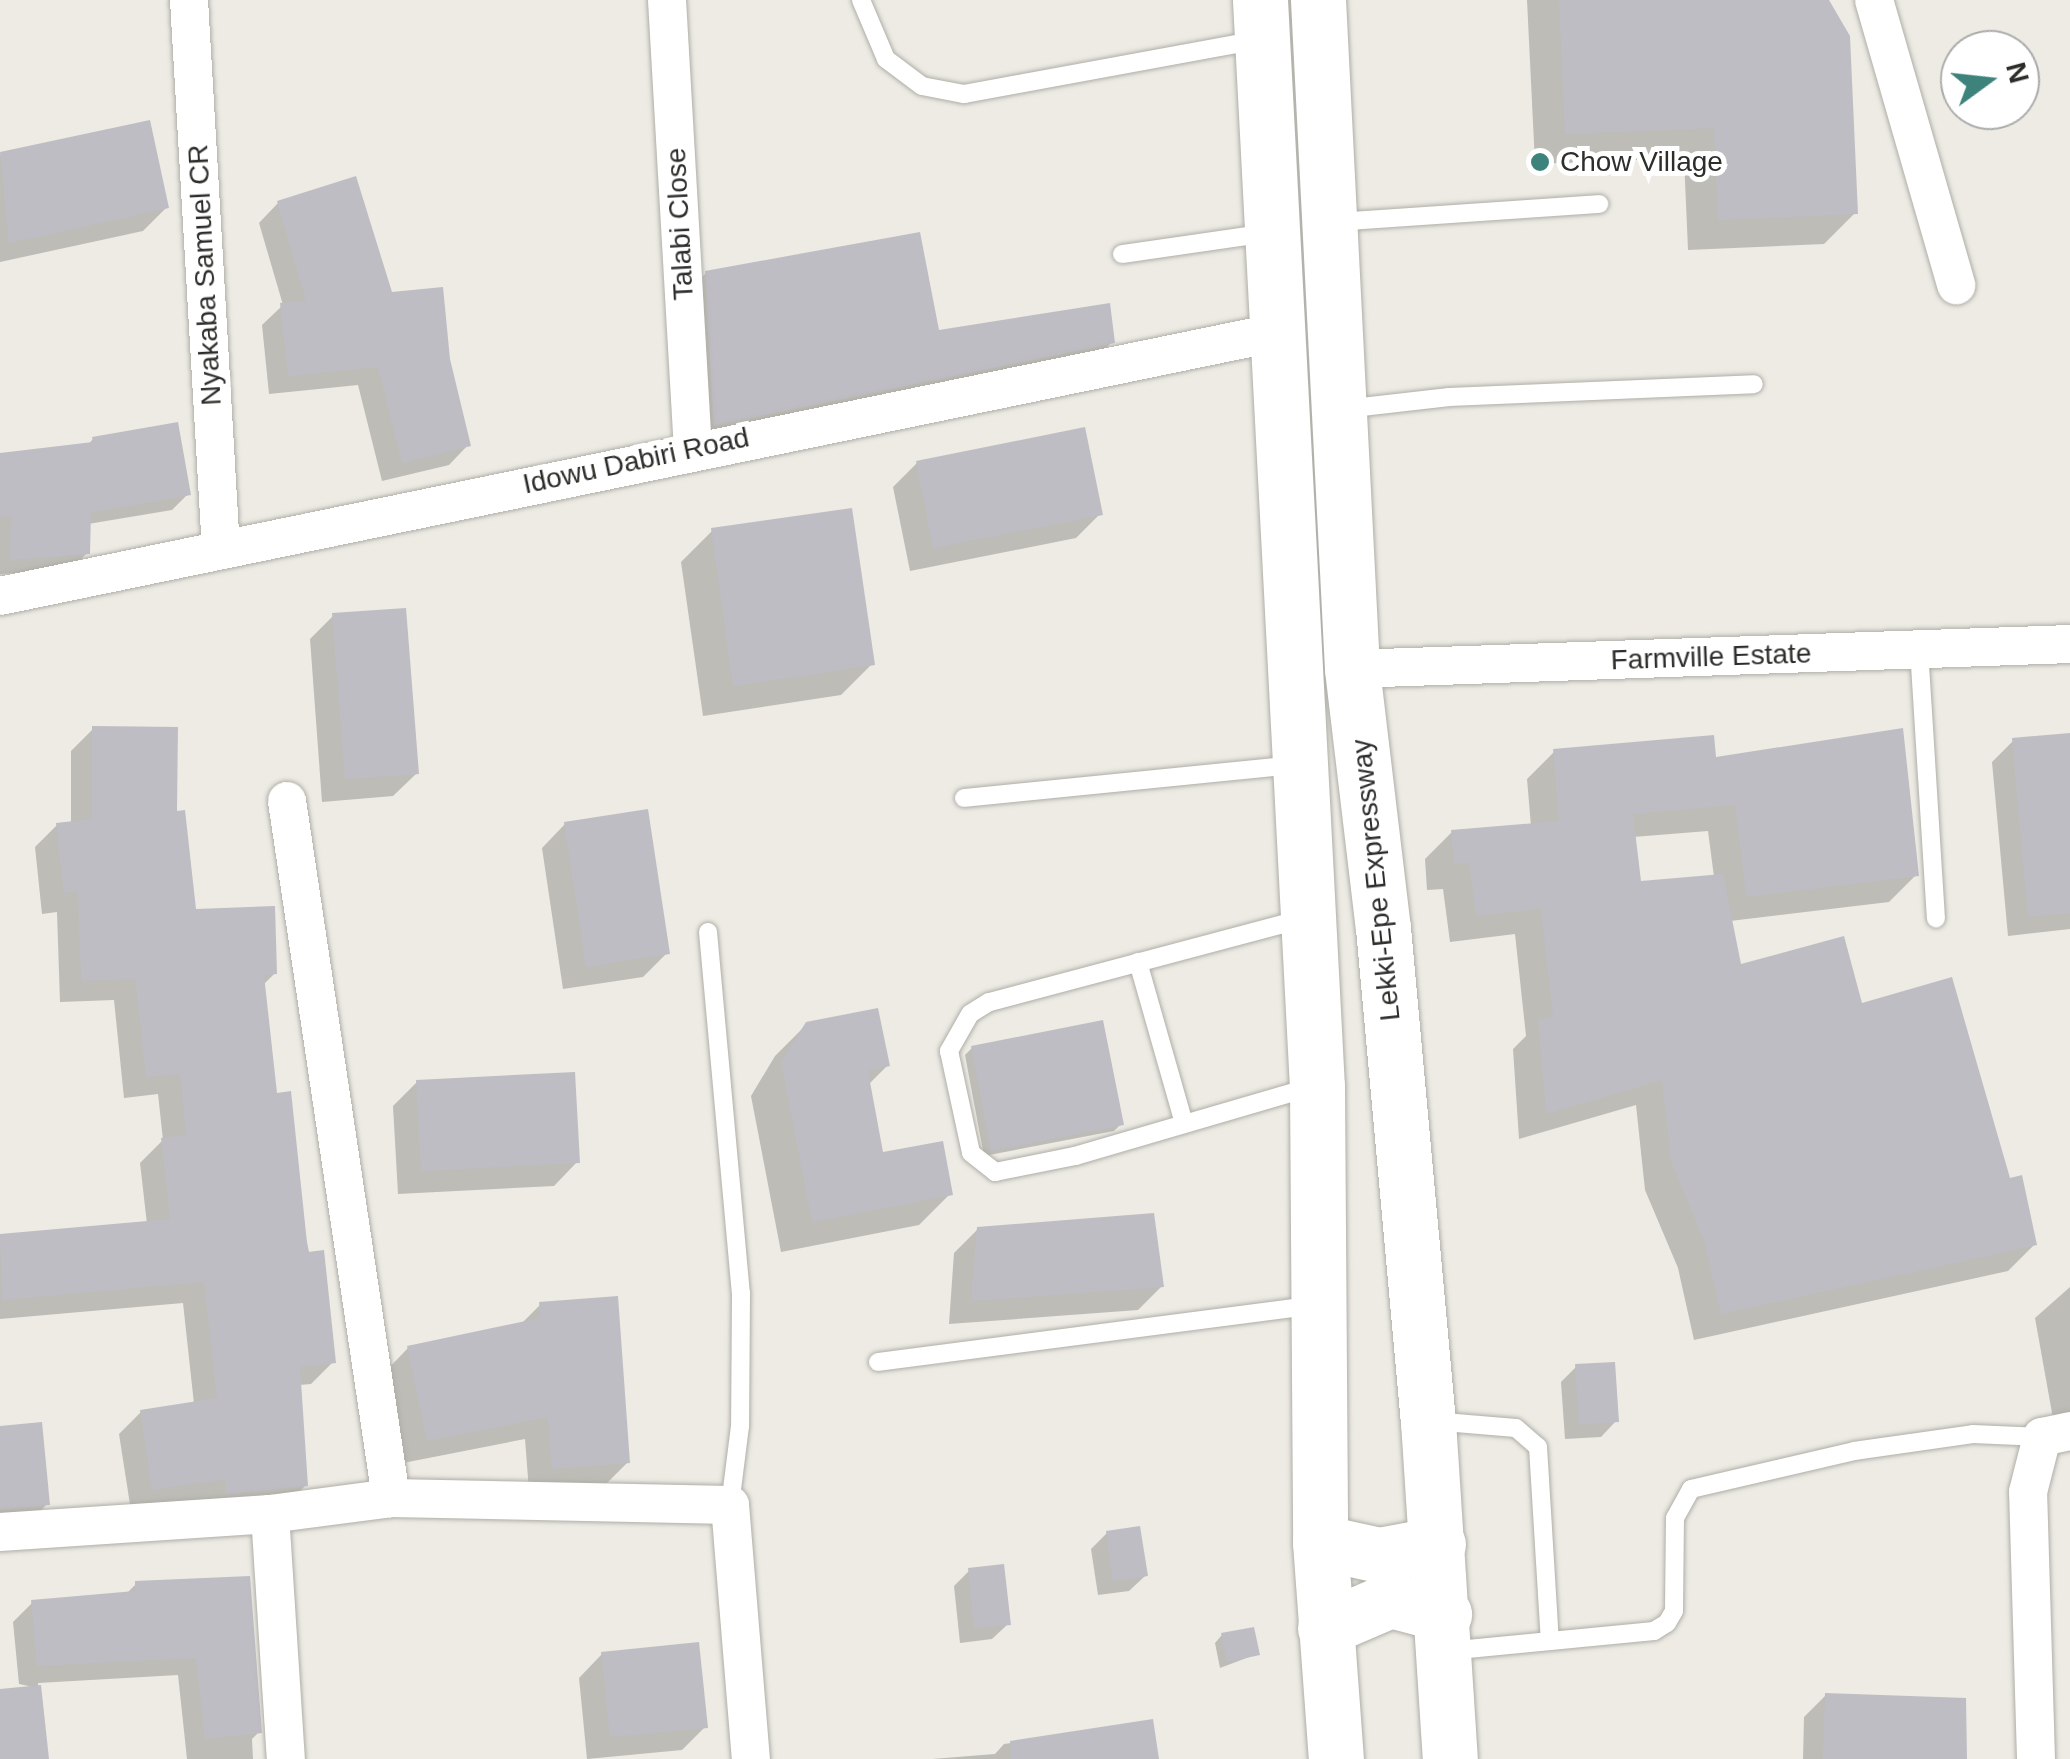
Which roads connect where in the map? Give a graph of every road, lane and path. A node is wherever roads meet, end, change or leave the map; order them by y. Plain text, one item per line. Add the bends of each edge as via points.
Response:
1 (190, 0) edge
2 (666, 0) edge
3 (861, 0) edge
4 (1318, 0) edge
5 (1874, 0) edge
6 (1262, 20) edge
7 (1599, 204) dead end
8 (1330, 223) junction
9 (1268, 233) junction
10 (1122, 254) dead end
11 (1956, 285) dead end
12 (1273, 332) junction
13 (1754, 384) dead end
14 (1338, 409) junction
15 (693, 448) junction
16 (220, 550) junction
17 (0, 596) edge
18 (2070, 644) edge
19 (1920, 649) junction
20 (1352, 669) junction
21 (1300, 765) junction
22 (964, 798) dead end
23 (287, 800) dead end
24 (1307, 917) junction
25 (1936, 918) dead end
26 (708, 932) dead end
27 (1138, 962) junction
28 (1317, 1086) junction
29 (1182, 1120) junction
30 (1320, 1305) junction
31 (878, 1362) dead end
32 (1428, 1420) junction
33 (2056, 1434) edge
34 (391, 1498) junction
35 (730, 1505) junction
36 (270, 1514) junction
37 (0, 1532) edge
38 (1320, 1542) junction
39 (1438, 1544) junction
40 (1325, 1628) junction
41 (1446, 1633) junction
42 (1550, 1641) junction
43 (286, 1759) edge
44 (751, 1759) edge
45 (1336, 1759) edge
46 (1450, 1759) edge
47 (2036, 1759) edge

1 - 16 street, Nyakaba Samuel CR
2 - 15 street, Talabi Close
3 - 6 lane via 886,59 922,86 964,94
4 - 8 highway, Lekki-Epe Expressway
5 - 11 street
6 - 9 highway
7 - 8 lane
8 - 14 highway, Lekki-Epe Expressway
9 - 10 lane
9 - 12 highway
12 - 15 street, Idowu Dabiri Road
12 - 21 highway
13 - 14 lane via 1448,397
14 - 20 highway, Lekki-Epe Expressway
15 - 16 street, Idowu Dabiri Road
16 - 17 street, Idowu Dabiri Road
18 - 19 street, Farmville Estate
19 - 20 street, Farmville Estate
19 - 25 lane
20 - 32 highway, Lekki-Epe Expressway
21 - 22 lane
21 - 24 highway
23 - 34 street
24 - 27 lane
24 - 28 highway
26 - 35 lane via 741,1293 740,1426
27 - 29 lane
27 - 29 lane via 989,1002 970,1014 949,1051 971,1153 982,1166 1005,1171
28 - 29 lane
28 - 30 highway
30 - 31 lane
30 - 38 highway
32 - 39 highway, Lekki-Epe Expressway
32 - 42 lane via 1516,1428 1538,1447
33 - 42 lane via 1973,1434 1854,1451 1691,1489 1675,1518 1674,1611 1667,1622 1654,1630
33 - 47 street via 2028,1492
34 - 35 street
34 - 36 street
35 - 44 street
36 - 37 street
36 - 43 street
38 - 39 highway via 1379,1555
38 - 40 highway
39 - 41 highway, Lekki-Epe Expressway
40 - 41 highway via 1390,1600
40 - 45 highway
41 - 42 lane
41 - 46 highway, Lekki-Epe Expressway

